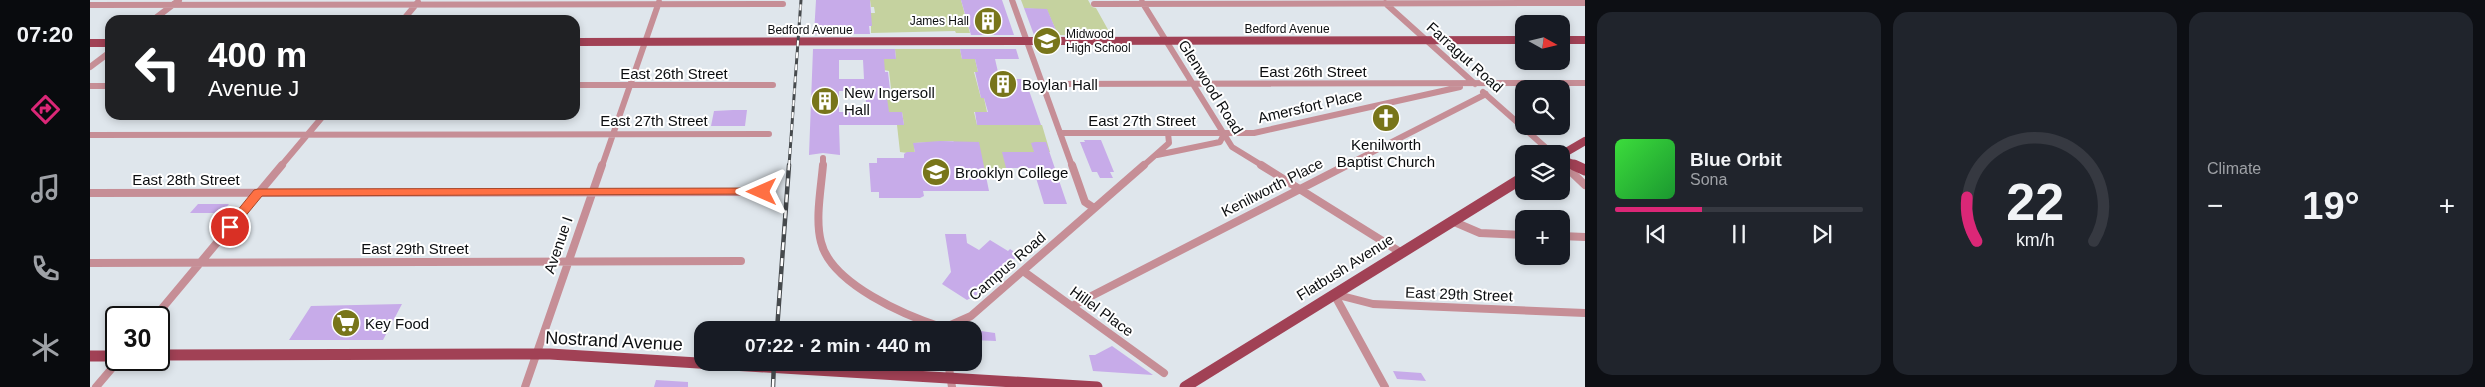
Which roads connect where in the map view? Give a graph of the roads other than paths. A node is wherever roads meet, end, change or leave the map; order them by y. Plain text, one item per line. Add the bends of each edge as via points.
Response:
1 (179, 0) edge
2 (1012, 0) edge
3 (418, 2) edge
4 (659, 2) edge
5 (1142, 2) edge
6 (1384, 2) edge
7 (1585, 3) edge
8 (783, 4) dead end
9 (1094, 4) dead end
10 (172, 5) junction
11 (90, 6) edge
12 (159, 15) edge
13 (407, 15) edge
14 (1427, 40) junction
15 (1515, 40) edge
16 (1570, 40) edge
17 (1585, 40) edge
18 (1027, 41) junction
19 (1166, 41) junction
20 (580, 42) edge
21 (646, 42) junction
22 (90, 43) edge
23 (105, 43) edge
24 (105, 56) edge
25 (90, 67) edge
26 (1585, 83) edge
27 (1042, 84) junction
28 (1193, 84) junction
29 (1474, 84) junction
30 (580, 85) edge
31 (630, 85) junction
32 (773, 85) dead end
33 (90, 86) edge
34 (105, 86) edge
35 (1486, 94) junction
36 (320, 120) edge
37 (1060, 133) junction
38 (1168, 133) junction
39 (613, 134) junction
40 (769, 134) dead end
41 (1224, 134) junction
42 (90, 135) edge
43 (307, 135) junction
44 (1585, 141) edge
45 (1543, 145) edge
46 (1570, 150) edge
47 (1156, 155) junction
48 (822, 158) dead end
49 (1570, 164) edge
50 (1570, 170) edge
51 (1585, 170) edge
52 (1515, 183) edge
53 (1585, 185) edge
54 (1298, 189) junction
55 (593, 192) junction
56 (762, 192) dead end
57 (90, 193) edge
58 (258, 193) junction
59 (1094, 208) junction
60 (1452, 221) junction
61 (1515, 235) edge
62 (1570, 236) edge
63 (1585, 237) edge
64 (1400, 252) junction
65 (741, 261) dead end
66 (200, 262) junction
67 (568, 262) junction
68 (90, 263) edge
69 (1024, 271) junction
70 (1334, 294) junction
71 (164, 306) edge
72 (1072, 306) junction
73 (1585, 313) edge
74 (923, 321) edge
75 (961, 321) edge
76 (536, 354) junction
77 (170, 355) edge
78 (90, 356) edge
79 (105, 356) edge
80 (110, 371) edge
81 (1164, 373) dead end
82 (951, 383) edge
83 (96, 387) edge
84 (525, 387) edge
85 (1097, 387) edge
86 (1185, 387) edge
87 (1385, 387) edge

1 - 10 street
2 - 18 street
3 - 4 street
3 - 10 street
3 - 13 street
4 - 8 street
4 - 21 street, Avenue I
5 - 6 street
5 - 9 street
5 - 19 street, Glenwood Road
6 - 7 street
6 - 14 street, Farragut Road
10 - 11 street
10 - 12 street
14 - 15 main road, Bedford Avenue
14 - 19 main road, Bedford Avenue
14 - 29 street, Farragut Road
16 - 17 main road
18 - 19 main road, Bedford Avenue
18 - 21 main road, Bedford Avenue
18 - 27 street
19 - 28 street, Glenwood Road
20 - 21 main road, Bedford Avenue
21 - 31 street, Avenue I
22 - 23 main road
24 - 25 street
26 - 29 street, East 26th Street
27 - 28 street, East 26th Street
27 - 37 street
28 - 29 street, East 26th Street
28 - 41 street, Glenwood Road
29 - 35 street, Farragut Road
29 - 41 street, Amersfort Place via 1254,133
30 - 31 street, East 26th Street
31 - 32 street, East 26th Street
31 - 39 street, Avenue I
33 - 34 street
35 - 45 street, Farragut Road
35 - 54 street, Kenilworth Place
36 - 43 street
37 - 38 street, East 27th Street
37 - 59 street via 1085,202
38 - 41 street, East 27th Street
38 - 47 street, Amersfort Place via 1169,143
39 - 40 street, East 27th Street
39 - 43 street, East 27th Street
39 - 55 street, Avenue I
41 - 47 street, Amersfort Place via 1220,142
41 - 54 street, Glenwood Road via 1232,147
42 - 43 street, East 27th Street
43 - 58 street
44 - 46 main road
47 - 59 street, Amersfort Place
48 - 74 street, Campus Road via 819,230 827,258 844,276
49 - 51 main road
50 - 53 street
52 - 60 main road, Flatbush Avenue
54 - 64 street, Glenwood Road
54 - 72 street, Kenilworth Place
55 - 56 street, East 28th Street
55 - 58 street, East 28th Street
55 - 67 street, Avenue I
57 - 58 street, East 28th Street
58 - 66 street
59 - 69 street, Campus Road
60 - 61 street via 1480,233
60 - 64 main road, Flatbush Avenue
62 - 63 street
64 - 70 main road, Flatbush Avenue
65 - 67 street, East 29th Street
66 - 67 street, East 29th Street
66 - 68 street, East 29th Street
66 - 71 street
67 - 76 street, Avenue I
69 - 72 street, Hillel Place
69 - 75 street, Campus Road via 971,316
70 - 73 street, East 29th Street via 1373,304
70 - 86 main road, Flatbush Avenue
70 - 87 street
72 - 81 street, Hillel Place
76 - 77 main road, Nostrand Avenue
76 - 82 main road, Nostrand Avenue via 761,367
76 - 84 street, Avenue I
78 - 79 main road
80 - 83 street
82 - 85 main road, Nostrand Avenue

